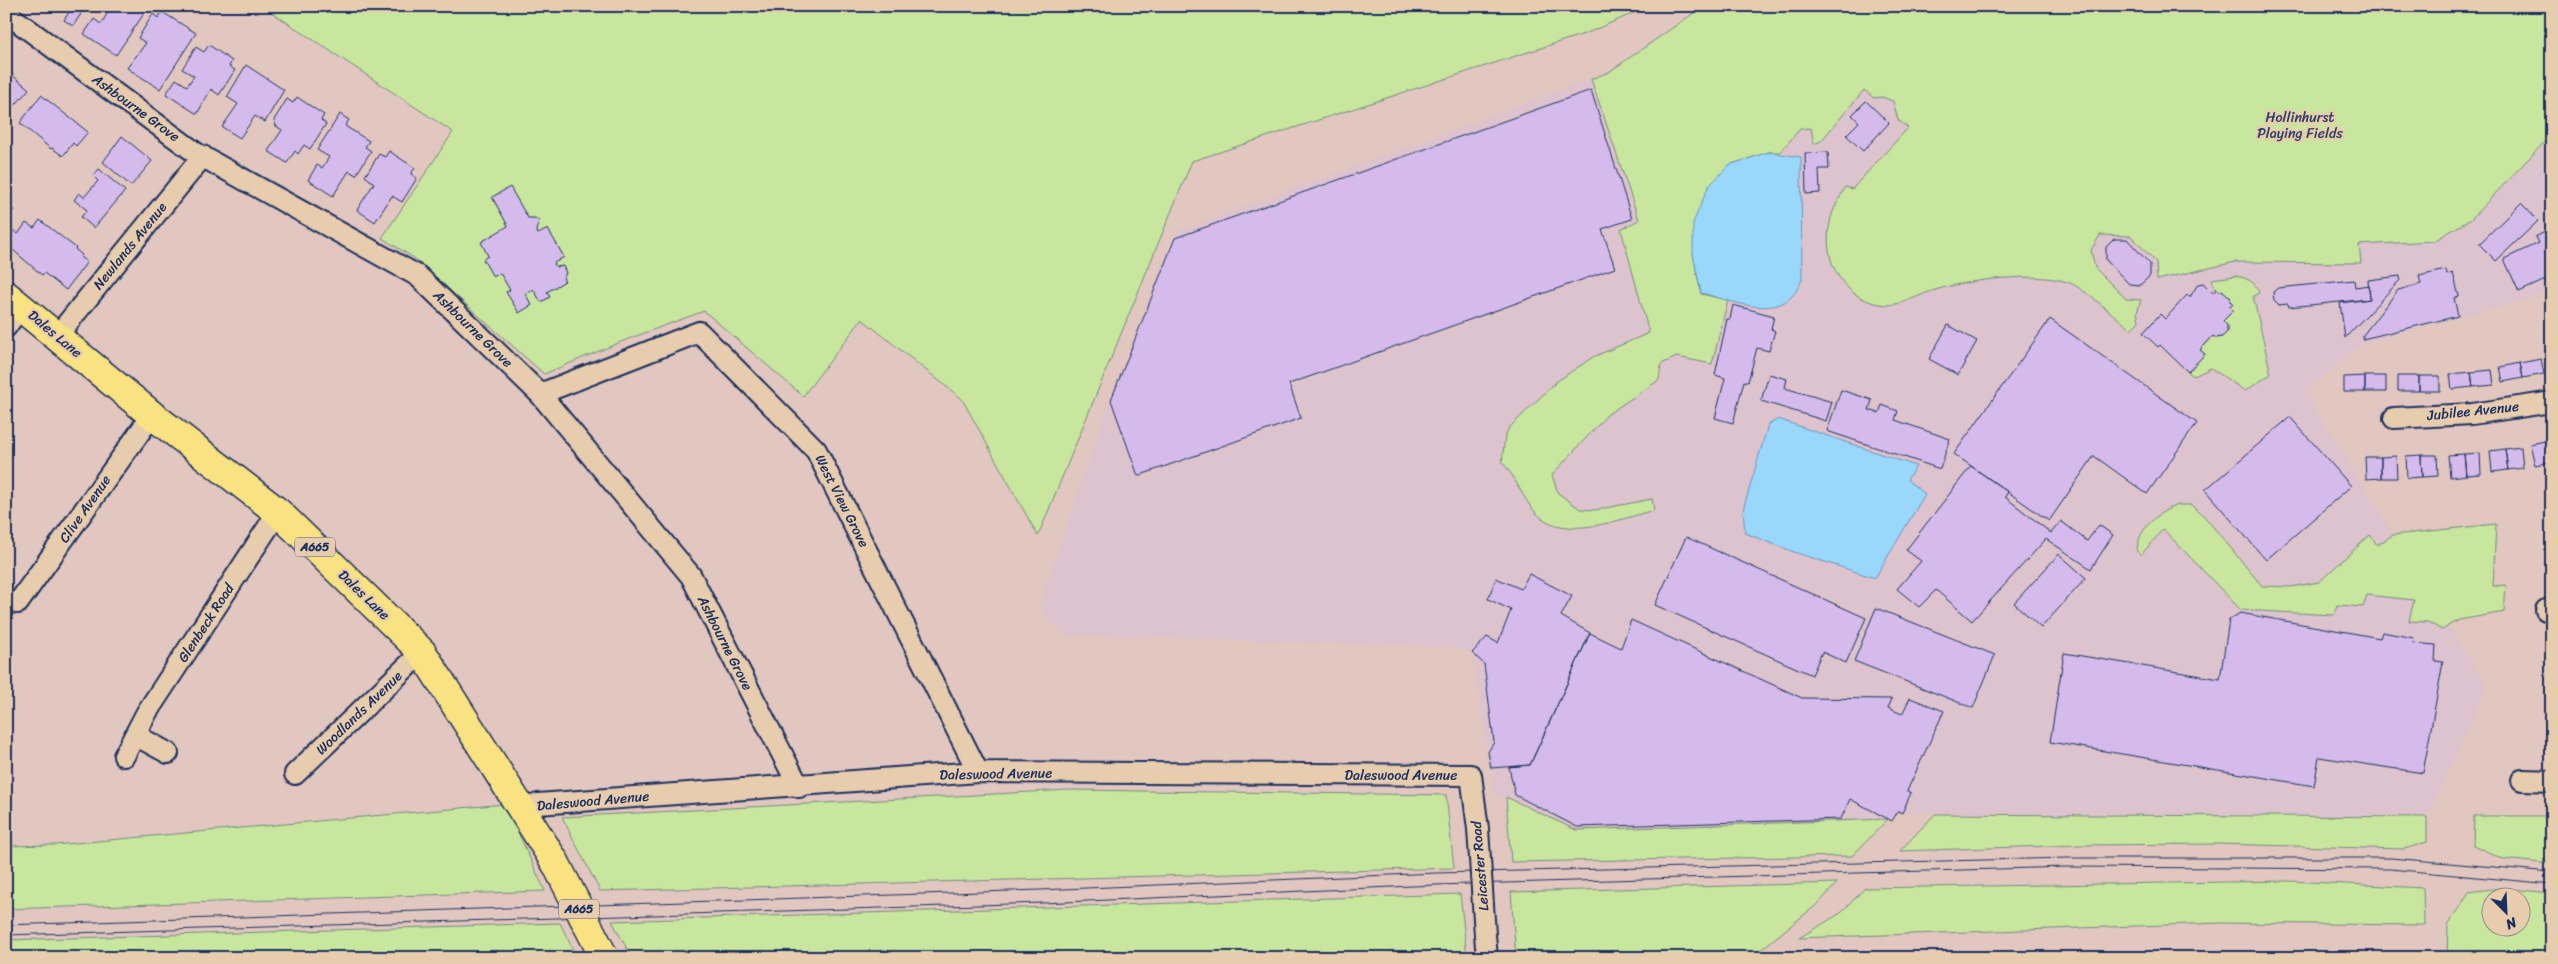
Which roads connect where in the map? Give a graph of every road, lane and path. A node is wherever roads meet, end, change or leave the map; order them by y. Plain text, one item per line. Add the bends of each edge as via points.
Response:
1 (9, 6) edge
2 (6, 12) edge
3 (203, 156) junction
4 (11, 309) edge
5 (57, 336) junction
6 (540, 394) junction
7 (2552, 402) edge
8 (152, 415) junction
9 (2394, 418) dead end
10 (278, 512) junction
11 (18, 603) dead end
12 (422, 652) junction
13 (135, 735) junction
14 (168, 753) dead end
15 (124, 756) dead end
16 (978, 772) junction
17 (295, 774) dead end
18 (1471, 775) joint
19 (2522, 780) dead end
20 (2552, 781) edge
21 (799, 787) junction
22 (524, 810) junction
23 (603, 957) edge
24 (1487, 958) edge

1 - 2 street
2 - 3 street, Ashbourne Grove
3 - 5 street, Newlands Avenue
3 - 6 street, Ashbourne Grove via 418,276
4 - 5 main road, Dales Lane / A665
5 - 8 main road, Dales Lane / A665
6 - 16 street, West View Grove via 699,332 816,450
6 - 21 street, Ashbourne Grove via 691,576
7 - 9 street, Jubilee Avenue via 2472,414
8 - 10 main road, Dales Lane / A665
8 - 11 street, Clive Avenue
10 - 12 main road, Dales Lane / A665
10 - 13 street, Glenbeck Road
12 - 17 street, Woodlands Avenue
12 - 22 main road, Dales Lane / A665
13 - 14 street
13 - 15 street, Glenbeck Road
16 - 18 street, Daleswood Avenue
16 - 21 street, Daleswood Avenue
18 - 24 street, Leicester Road, bridge
19 - 20 street
21 - 22 street, Daleswood Avenue via 538,804
22 - 23 main road, Dales Lane / A665, bridge via 555,862

